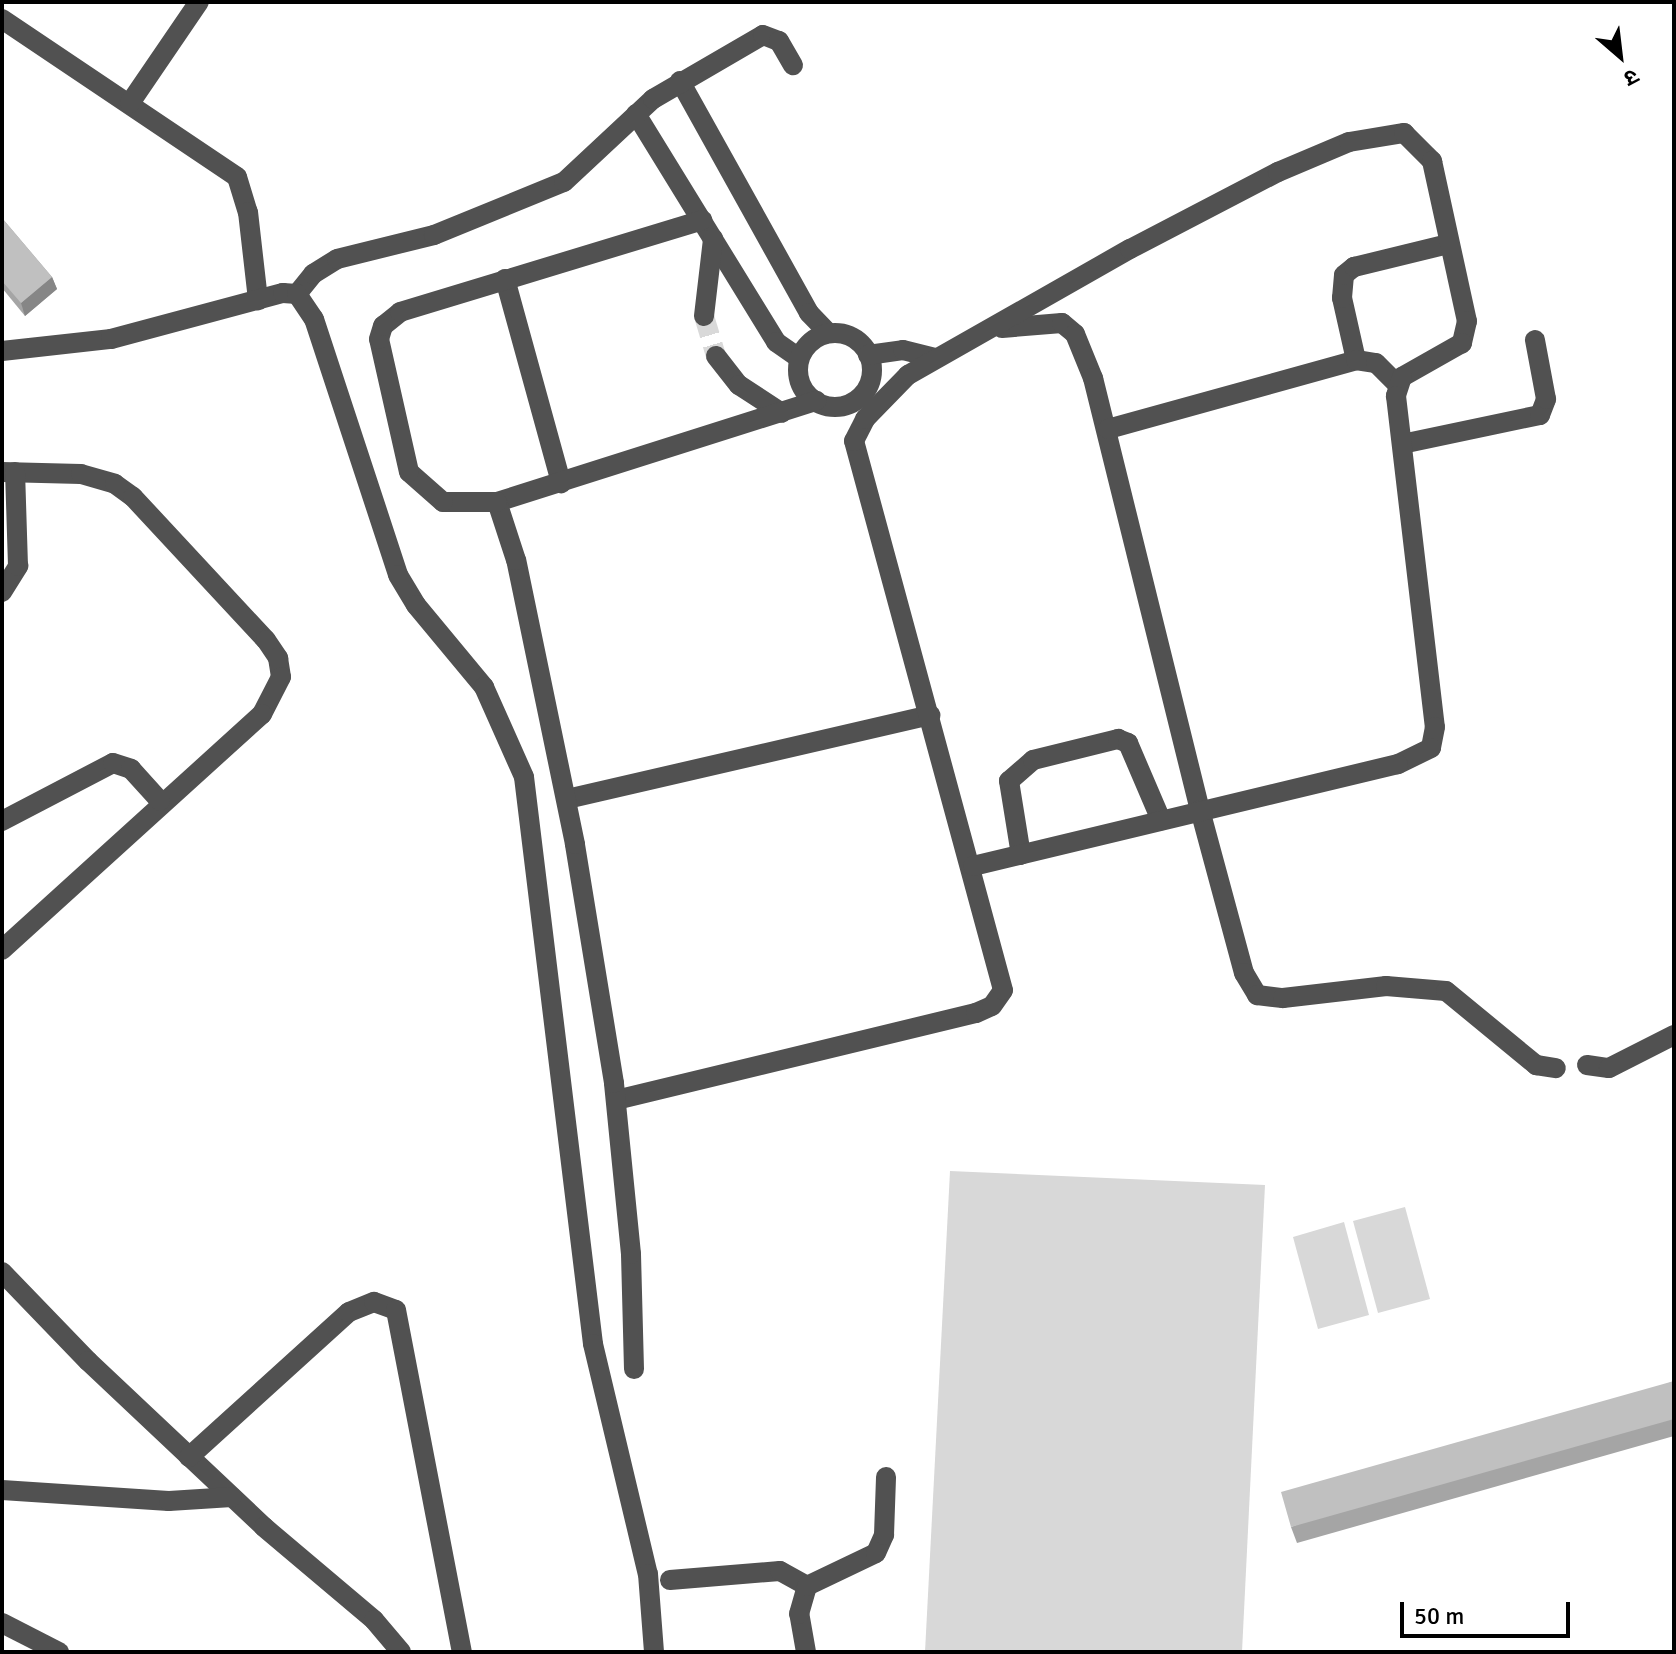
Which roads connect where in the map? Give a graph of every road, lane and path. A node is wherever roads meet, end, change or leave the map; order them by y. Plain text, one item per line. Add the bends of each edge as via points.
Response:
1 (199, 2) edge
2 (2, 19) edge
3 (793, 65) dead end
4 (680, 81) junction
5 (130, 103) junction
6 (636, 114) junction
7 (702, 220) junction
8 (713, 239) junction
9 (1448, 244) junction
10 (505, 279) junction
11 (297, 294) junction
12 (258, 300) junction
13 (704, 316) tunnel mouth
14 (989, 329) junction
15 (828, 333) junction
16 (1535, 340) dead end
17 (2, 351) edge
18 (868, 355) junction
19 (716, 356) tunnel mouth
20 (799, 358) junction
21 (935, 358) junction
22 (1356, 360) junction
23 (871, 377) junction
24 (1397, 384) junction
25 (816, 401) junction
26 (882, 401) junction
27 (845, 406) junction
28 (782, 413) junction
29 (1108, 429) junction
30 (857, 431) junction
31 (1402, 444) junction
32 (9, 472) edge
33 (561, 483) junction
34 (497, 502) junction
35 (2, 592) edge
36 (930, 715) junction
37 (567, 799) junction
38 (160, 801) junction
39 (1200, 810) junction
40 (1161, 820) junction
41 (2, 821) edge
42 (1021, 855) junction
43 (973, 866) junction
44 (2, 950) edge
45 (1674, 1035) edge
46 (1587, 1065) dead end
47 (1556, 1068) dead end
48 (616, 1100) junction
49 (2, 1272) edge
50 (634, 1369) dead end
51 (189, 1457) junction
52 (886, 1477) dead end
53 (2, 1490) edge
54 (232, 1497) junction
55 (670, 1580) dead end
56 (807, 1586) junction
57 (2, 1623) edge
58 (59, 1652) edge
59 (401, 1652) edge
60 (462, 1652) edge
61 (654, 1652) edge
62 (806, 1652) edge

1 - 5 street
2 - 5 street
3 - 4 street via 779,41 763,35
4 - 6 street
4 - 15 street via 809,313
5 - 12 street via 237,177 248,212
6 - 7 street
6 - 11 street via 564,182 434,235 337,259 313,274
7 - 8 street
7 - 10 street
8 - 13 street
8 - 20 street via 776,342
9 - 14 street via 1439,180 1422,145 1404,133 1364,138 1278,172
9 - 22 street via 1354,267 1344,275 1342,298
9 - 24 street via 1467,334 1453,351 1411,370
10 - 33 street
10 - 34 street via 400,312 383,326 379,339 409,472 443,502
11 - 12 street
11 - 61 street via 314,319 398,575 484,687 524,777 593,1344 648,1574
12 - 17 street via 111,339
14 - 21 street
14 - 29 street via 1062,323 1075,334
15 - 18 street via 850,335
15 - 20 street via 811,341
16 - 31 street via 1546,399 1540,415
18 - 21 street via 903,350
18 - 23 street
19 - 28 street via 739,385
20 - 25 street via 800,377
21 - 26 street
22 - 24 street via 1376,363
22 - 29 street
23 - 26 street
23 - 27 street via 860,398
24 - 31 street
25 - 27 street
25 - 28 street
26 - 30 street
27 - 30 street
28 - 33 street
29 - 39 street
30 - 36 street via 854,441
31 - 39 street via 1435,727 1431,748 1398,764
32 - 35 street via 18,566
32 - 38 street via 81,474 115,484 133,497 278,658 281,677 276,695 262,714
33 - 34 street
34 - 37 street via 533,631
36 - 37 street
36 - 43 street
37 - 48 street
38 - 41 street via 131,769 113,763
38 - 44 street
39 - 40 street
39 - 47 street via 1244,973 1257,995 1268,999 1386,986 1446,991 1536,1065
40 - 42 street
40 - 42 street via 1128,743 1118,739 1033,760 1009,781
42 - 43 street
43 - 48 street via 1001,972 1003,990 992,1006
45 - 46 street via 1609,1068
48 - 50 street via 631,1254
49 - 51 street via 39,1315
51 - 54 street
51 - 60 street via 349,1312 374,1302 396,1310
52 - 56 street via 884,1535 876,1553
53 - 54 street via 169,1501
54 - 59 street via 374,1620
55 - 56 street via 780,1571
56 - 62 street via 799,1614
57 - 58 street

